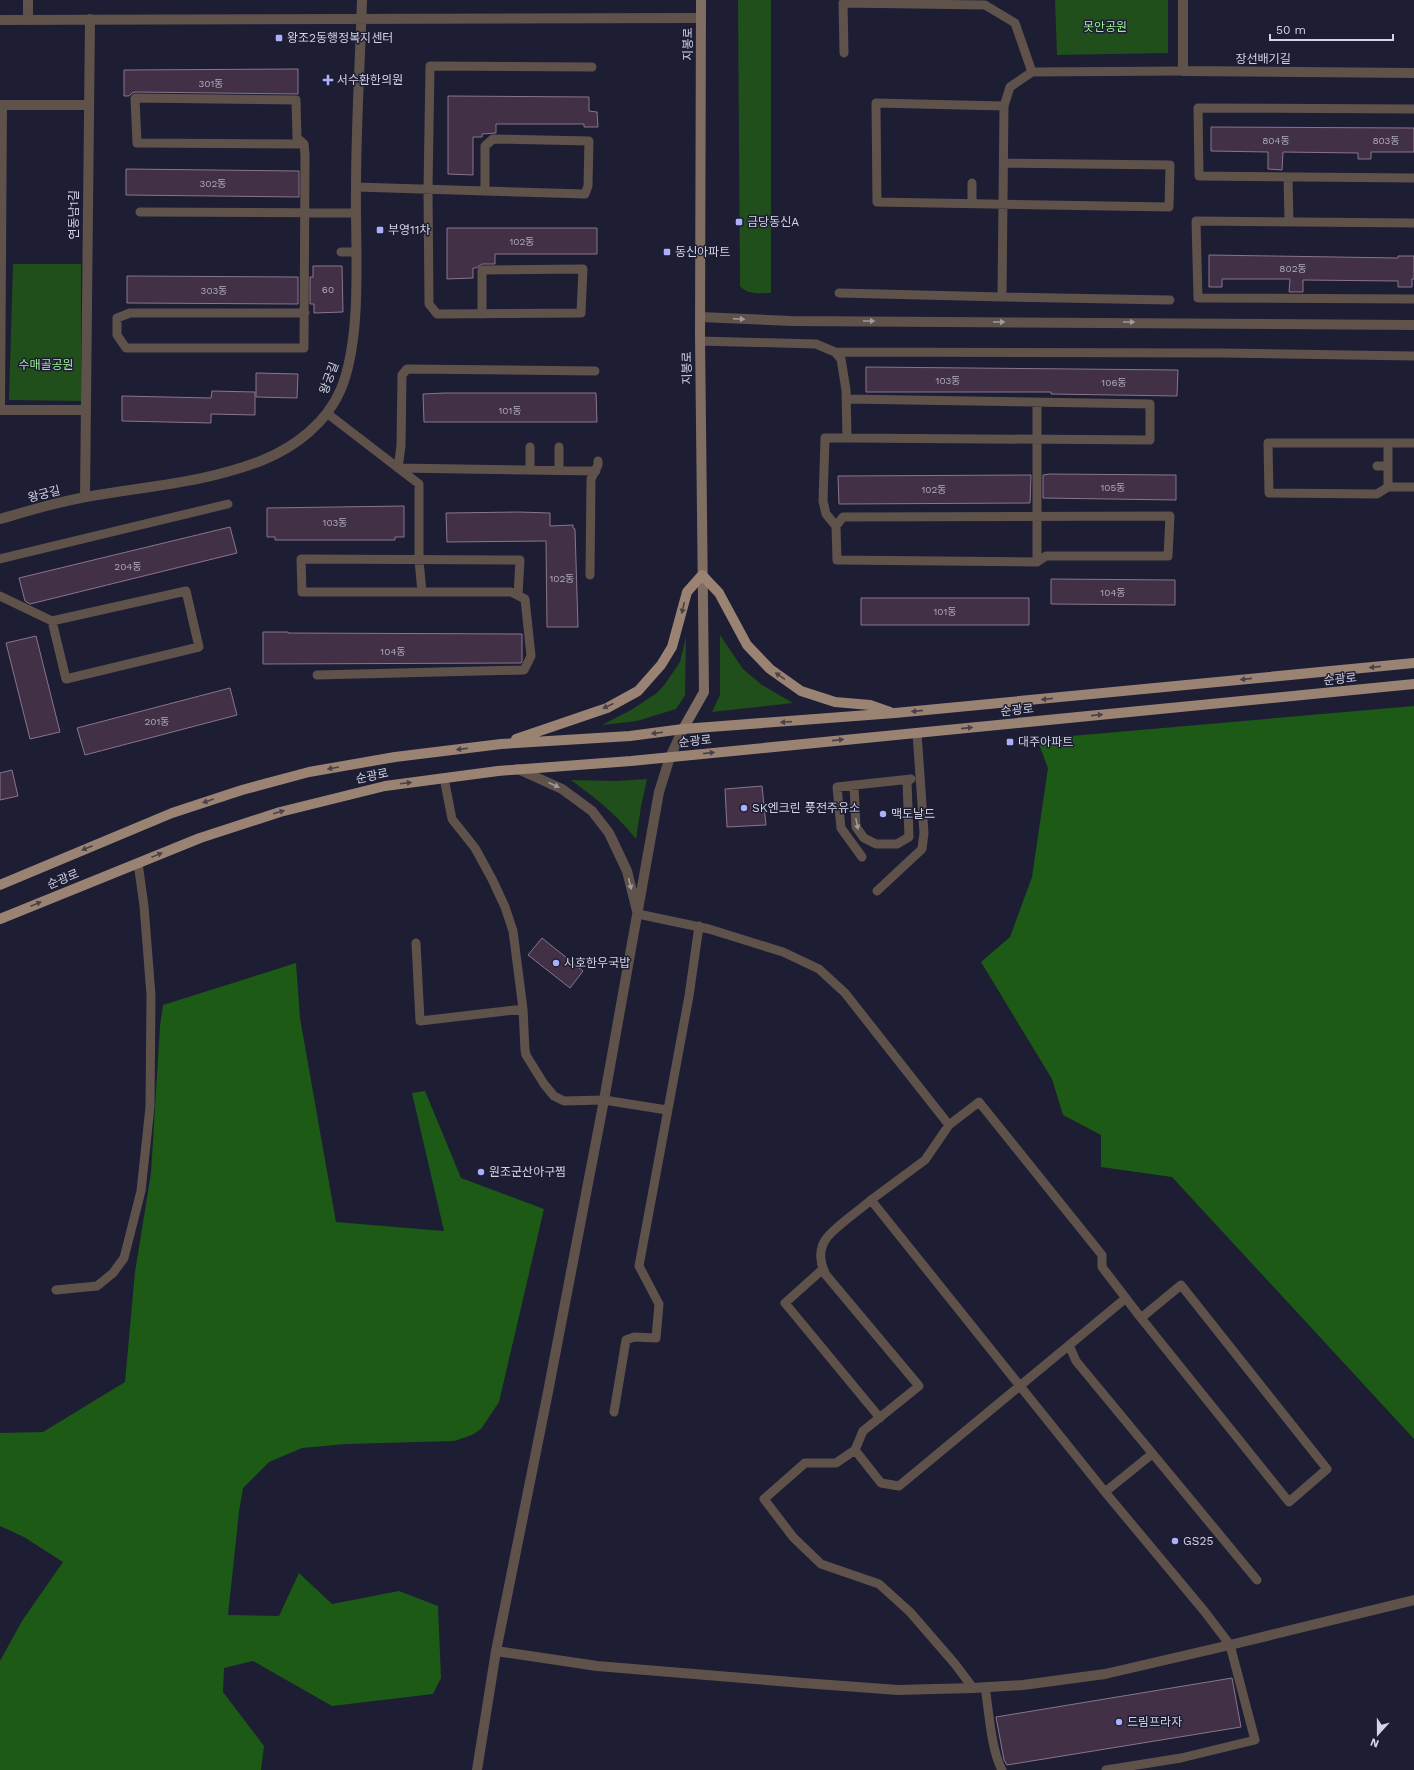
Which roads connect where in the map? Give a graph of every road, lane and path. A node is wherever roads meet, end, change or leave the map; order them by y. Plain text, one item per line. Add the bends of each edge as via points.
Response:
1 (28, 0) edge
2 (362, 0) edge
3 (701, 0) edge
4 (1183, 0) edge
5 (701, 18) junction
6 (361, 19) junction
7 (0, 20) edge
8 (28, 20) junction
9 (90, 20) junction
10 (844, 53) dead end
11 (592, 67) dead end
12 (1183, 71) junction
13 (1032, 72) junction
14 (1414, 73) edge
15 (88, 105) junction
16 (1, 106) edge
17 (1004, 106) junction
18 (1414, 109) edge
19 (304, 144) junction
20 (1004, 163) junction
21 (1288, 177) junction
22 (1414, 178) edge
23 (972, 184) dead end
24 (356, 186) junction
25 (428, 189) junction
26 (485, 191) junction
27 (972, 203) junction
28 (1003, 203) junction
29 (140, 212) dead end
30 (305, 212) junction
31 (356, 213) junction
32 (1289, 222) junction
33 (1414, 222) edge
34 (341, 252) dead end
35 (356, 252) junction
36 (839, 294) dead end
37 (1002, 297) junction
38 (1414, 299) edge
39 (1170, 300) dead end
40 (305, 313) junction
41 (482, 314) junction
42 (700, 317) junction
43 (1414, 325) edge
44 (700, 341) junction
45 (835, 352) junction
46 (1414, 356) edge
47 (595, 371) dead end
48 (846, 399) junction
49 (1037, 402) junction
50 (0, 410) edge
51 (85, 410) junction
52 (328, 414) junction
53 (847, 438) junction
54 (1038, 439) junction
55 (1388, 443) junction
56 (1414, 443) edge
57 (530, 447) dead end
58 (559, 447) dead end
59 (598, 461) dead end
60 (1377, 466) dead end
61 (1388, 466) junction
62 (398, 468) junction
63 (530, 470) junction
64 (559, 470) junction
65 (596, 471) junction
66 (1388, 487) junction
67 (1414, 487) edge
68 (85, 497) junction
69 (228, 504) dead end
70 (1037, 516) junction
71 (0, 519) edge
72 (836, 526) junction
73 (0, 559) edge
74 (419, 560) junction
75 (1037, 562) junction
76 (590, 575) dead end
77 (702, 575) junction
78 (422, 592) junction
79 (518, 595) junction
80 (0, 596) edge
81 (52, 621) junction
82 (1414, 663) edge
83 (317, 675) dead end
84 (1414, 684) edge
85 (895, 713) junction
86 (683, 729) junction
87 (917, 733) junction
88 (501, 744) junction
89 (670, 757) junction
90 (518, 770) junction
91 (444, 778) junction
92 (920, 778) junction
93 (907, 780) junction
94 (854, 785) junction
95 (862, 857) dead end
96 (138, 863) junction
97 (0, 885) edge
98 (877, 891) dead end
99 (638, 914) junction
100 (0, 919) edge
101 (699, 926) junction
102 (416, 943) dead end
103 (523, 1009) junction
104 (604, 1100) junction
105 (667, 1110) junction
106 (949, 1125) junction
107 (872, 1200) junction
108 (823, 1269) junction
109 (56, 1290) dead end
110 (1126, 1298) junction
111 (1141, 1318) junction
112 (1069, 1345) junction
113 (1020, 1385) junction
114 (614, 1412) dead end
115 (880, 1418) junction
116 (855, 1450) junction
117 (1152, 1454) junction
118 (1106, 1492) junction
119 (1256, 1580) dead end
120 (1414, 1600) edge
121 (1230, 1645) junction
122 (496, 1651) junction
123 (985, 1687) junction
124 (973, 1688) junction
125 (477, 1770) edge
126 (1002, 1770) edge
127 (1106, 1770) edge

1 - 8 street
2 - 6 street, 왕궁길
3 - 5 main road, 지봉로
4 - 12 street
5 - 6 street
5 - 42 main road, 지봉로
6 - 9 street
6 - 24 street, 왕궁길
7 - 8 street
8 - 9 street
9 - 15 street, 연동남1길
10 - 13 lane via 843,3 985,5 1015,23
11 - 25 lane via 430,66
12 - 13 lane
12 - 14 street, 장선배기길
13 - 17 lane via 1010,87
15 - 16 street
15 - 51 street, 연동남1길
16 - 50 street
17 - 20 lane
17 - 27 lane via 876,103 877,202
18 - 21 lane via 1198,108 1199,176
19 - 19 lane via 297,138 296,100 135,98 137,143
19 - 30 lane
20 - 28 lane
20 - 28 lane via 1170,165 1169,207
21 - 22 lane
21 - 32 lane
23 - 27 lane
24 - 25 lane
24 - 31 street, 왕궁길
25 - 26 lane
25 - 41 lane via 429,304 437,314
26 - 26 lane via 584,194 588,186 589,141 493,139 485,146
27 - 28 lane
28 - 37 lane
29 - 30 lane
30 - 31 lane
30 - 40 lane
31 - 35 street, 왕궁길
32 - 33 lane
32 - 38 lane via 1196,221 1198,298
34 - 35 lane
35 - 52 street, 왕궁길 via 355,310 348,365 341,388
36 - 37 lane
37 - 39 lane
40 - 40 lane via 304,348 126,348 116,335 118,318 130,313
41 - 41 lane via 581,313 582,269 482,270
42 -> 43 street via 792,321
42 - 44 main road, 지봉로
44 - 45 lane via 816,344
44 - 77 main road, 지봉로
45 - 46 lane
45 - 48 lane via 841,359
47 - 62 lane via 407,370 402,375 401,446
48 - 49 lane
48 - 53 lane
49 - 54 lane
49 - 54 lane via 1150,404 1150,440
50 - 51 street
51 - 68 street, 연동남1길
52 - 62 lane
52 - 68 street, 왕궁길 via 295,443 246,467 203,479
53 - 54 lane
53 - 72 lane via 825,438 823,501 826,514
54 - 70 lane
55 - 56 lane
55 - 61 lane
55 - 66 lane via 1268,443 1269,493 1377,494
57 - 63 lane
58 - 64 lane
59 - 65 lane
60 - 61 lane
61 - 66 lane
62 - 63 lane
62 - 74 lane via 420,484
63 - 64 lane
64 - 65 lane
65 - 76 lane via 591,479
66 - 67 lane
68 - 71 street, 왕궁길
69 - 73 lane
70 - 72 lane via 843,517
70 - 75 lane
70 - 75 lane via 1170,516 1168,556 1046,556
72 - 75 lane via 838,560
74 - 78 lane
74 - 78 lane via 301,559 302,592
74 - 79 lane via 520,560
85 -> 77 main road via 870,705 835,702 801,691 770,669 747,646 719,593
77 - 86 main road, 지봉로 via 704,692
77 -> 88 main road via 687,592 672,647 661,665 638,691 607,708
78 - 79 lane via 511,592
79 - 83 lane via 525,599 531,656 524,670
80 - 81 lane
81 - 81 lane via 66,679 199,647 186,591
82 -> 85 main road, 순광로
87 -> 84 main road, 순광로
85 -> 86 main road, 순광로
86 -> 88 main road, 순광로 via 630,736
86 - 89 street
89 -> 87 main road, 순광로
87 - 92 lane
88 -> 97 main road, 순광로 via 395,757 309,772 242,790 172,813
89 - 90 main road, 순광로
89 - 99 street via 659,792
90 - 91 main road, 순광로
90 -> 99 street via 562,788 592,811 609,833 627,871
96 -> 91 main road, 순광로 via 200,838 280,812 385,786
91 - 103 lane via 452,819 475,848 492,879 514,930
92 - 93 lane
92 - 98 lane via 924,833 922,849
93 - 94 lane
94 -> 93 lane via 856,827 864,838 876,844 897,844 909,838
94 - 95 lane via 837,786 841,828
100 -> 96 main road, 순광로
96 - 109 lane via 151,995 150,1107 141,1191 124,1258 113,1273 97,1286
99 - 101 lane
99 - 104 street
101 - 105 lane via 689,996
101 - 106 lane via 783,952 819,969 845,993
102 - 103 lane via 420,1021
103 - 104 lane via 526,1055 554,1096 564,1101
104 - 105 lane
104 - 122 street
105 - 114 lane via 638,1266 659,1304 656,1338 634,1337 626,1340
106 - 107 lane via 925,1160
106 - 110 lane via 980,1102 1102,1255 1102,1267
107 - 108 lane via 825,1239 821,1253
107 - 113 lane
108 - 115 lane via 785,1303
108 - 115 lane via 919,1386
110 - 111 lane
110 - 112 lane
111 - 111 lane via 1289,1502 1327,1469 1181,1285
112 - 113 lane
112 - 117 lane via 1076,1362
113 - 116 lane via 898,1486 882,1483
113 - 118 lane
115 - 116 lane via 863,1432
116 - 124 lane via 836,1463 805,1463 764,1499 793,1536 821,1564 879,1584 910,1612
117 - 118 lane
117 - 119 lane
118 - 121 lane
120 - 121 street
121 - 123 street via 1105,1674 1023,1685
121 - 127 lane via 1255,1740 1181,1758
122 - 124 street via 597,1666 803,1683 898,1690
122 - 125 street
123 - 124 street
123 - 126 lane via 992,1736

